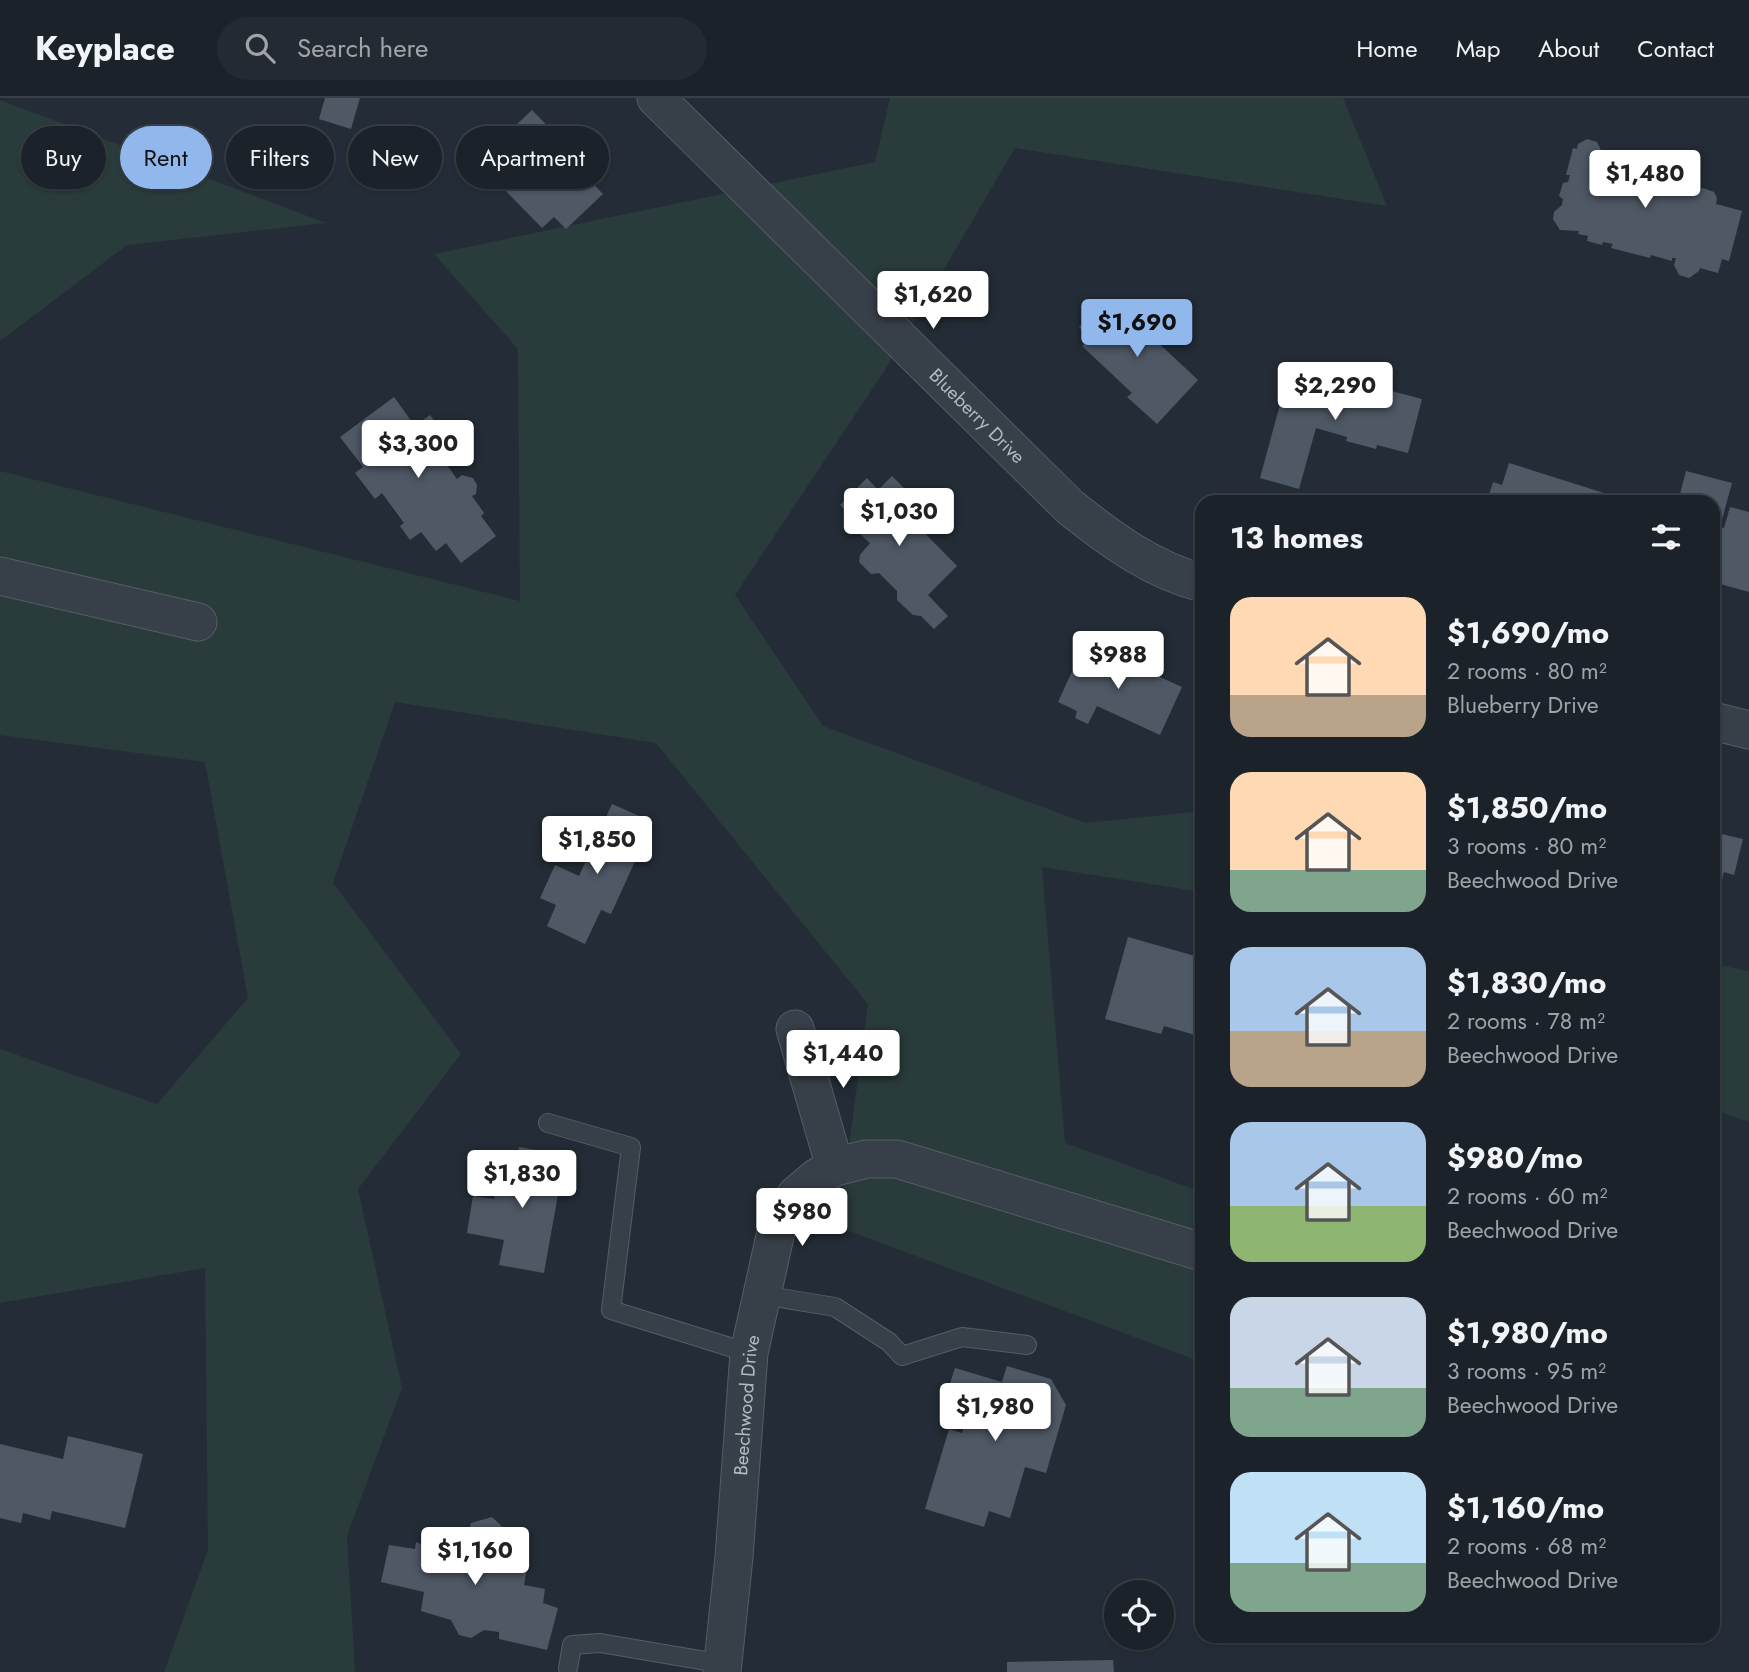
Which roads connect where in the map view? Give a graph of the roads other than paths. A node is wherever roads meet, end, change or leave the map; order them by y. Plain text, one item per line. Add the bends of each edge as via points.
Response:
1 (656, 98) edge
2 (0, 576) edge
3 (1195, 580) edge
4 (198, 622) dead end
5 (1720, 723) edge
6 (1749, 730) edge
7 (795, 1029) dead end
8 (548, 1123) dead end
9 (835, 1167) junction
10 (1195, 1250) edge
11 (762, 1295) junction
12 (1027, 1345) dead end
13 (749, 1353) junction
14 (568, 1668) dead end
15 (723, 1668) edge

1 - 3 street, Blueberry Drive via 1070,507 1108,538 1150,563
2 - 4 street
5 - 6 street
7 - 9 street
8 - 13 lane via 631,1147 611,1310
9 - 10 street, Beechwood Drive via 866,1159 897,1159
9 - 11 street, Beechwood Drive via 796,1195 779,1218
11 - 12 lane via 835,1307 889,1342 902,1356 962,1338
11 - 13 street, Beechwood Drive
13 - 15 street, Beechwood Drive
14 - 15 lane via 572,1645 600,1643

